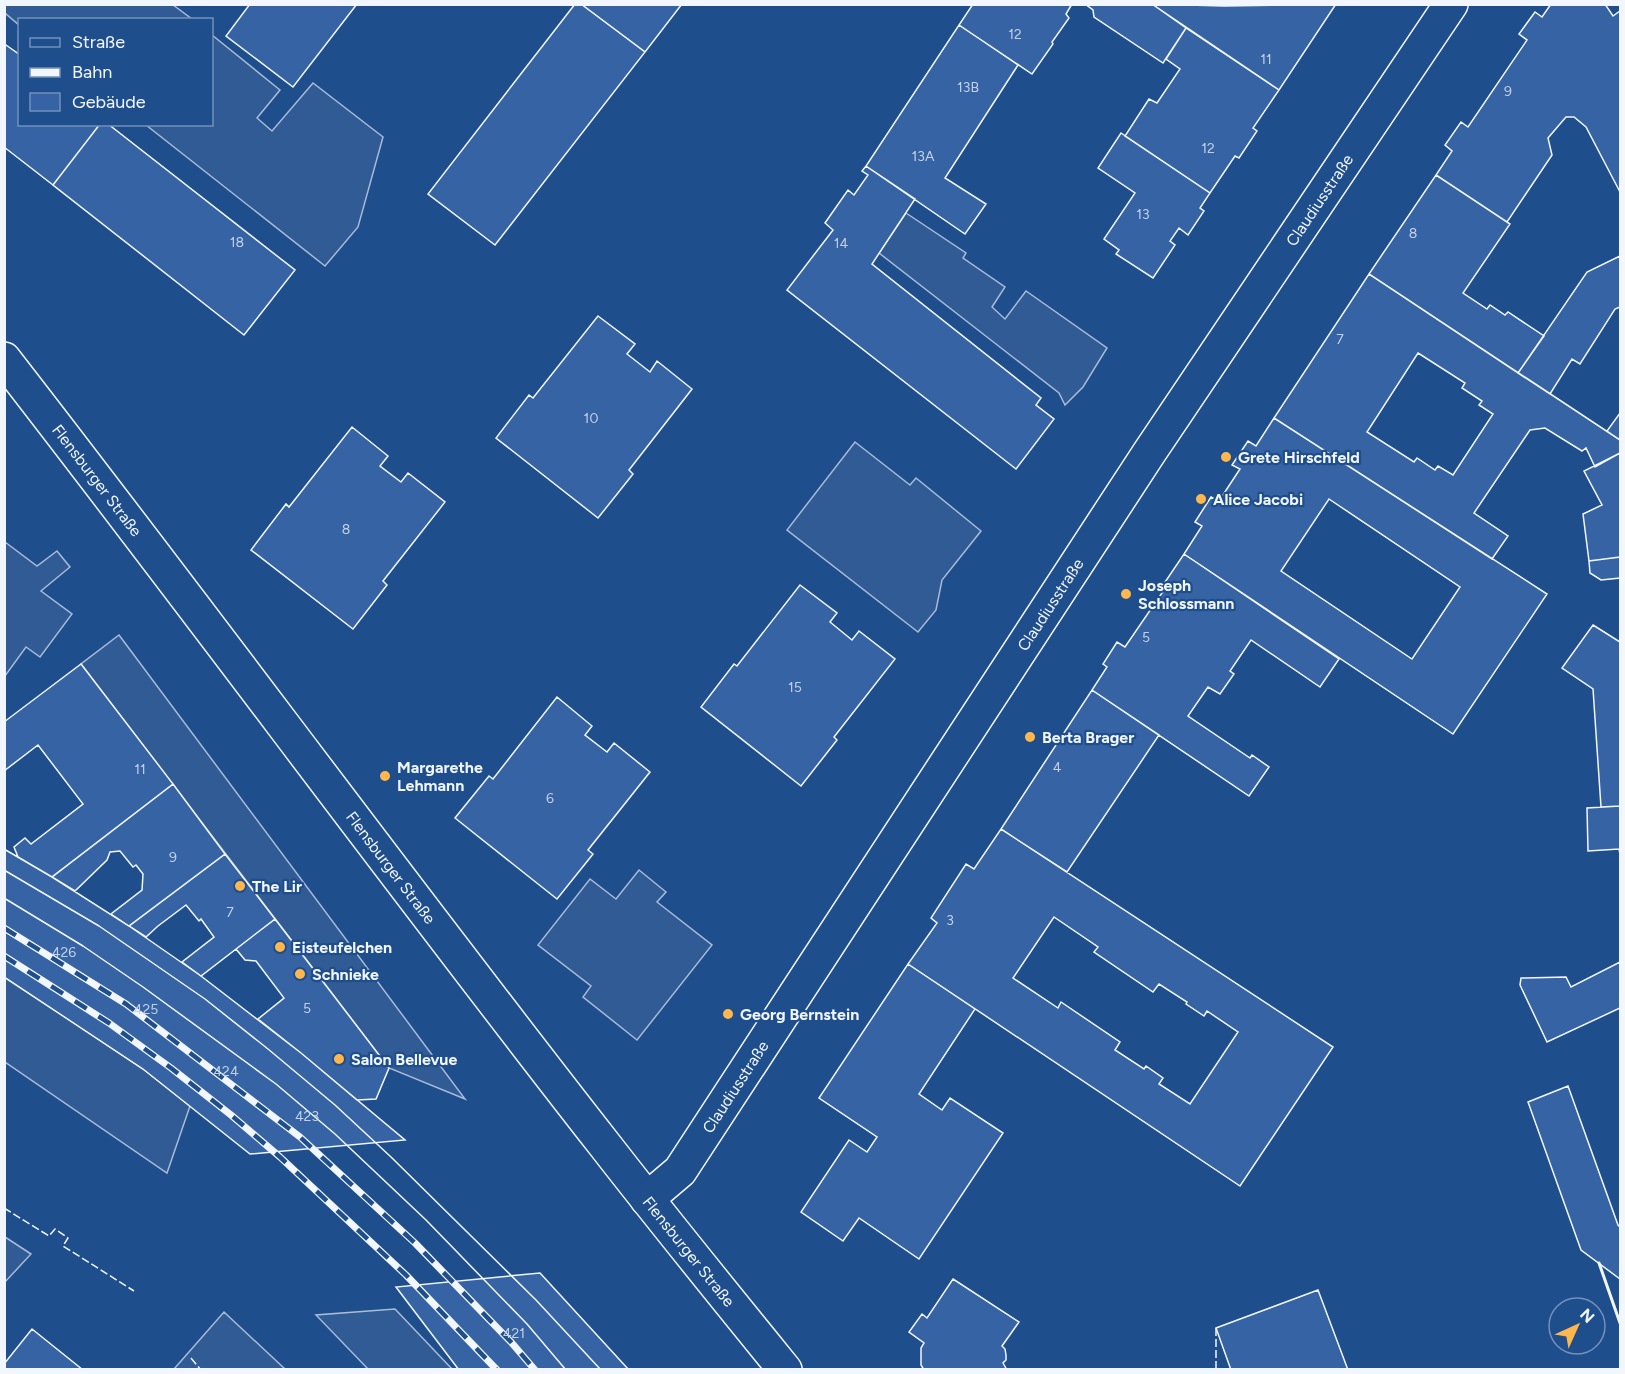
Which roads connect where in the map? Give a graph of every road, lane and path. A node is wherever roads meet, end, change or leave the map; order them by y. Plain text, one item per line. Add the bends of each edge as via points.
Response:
1 (1451, 4) edge
2 (4, 358) edge
3 (647, 1199) junction
4 (784, 1370) edge

1 - 3 street, Claudiusstraße via 1149,453 680,1171
2 - 3 street, Flensburger Straße
3 - 4 street, Flensburger Straße

